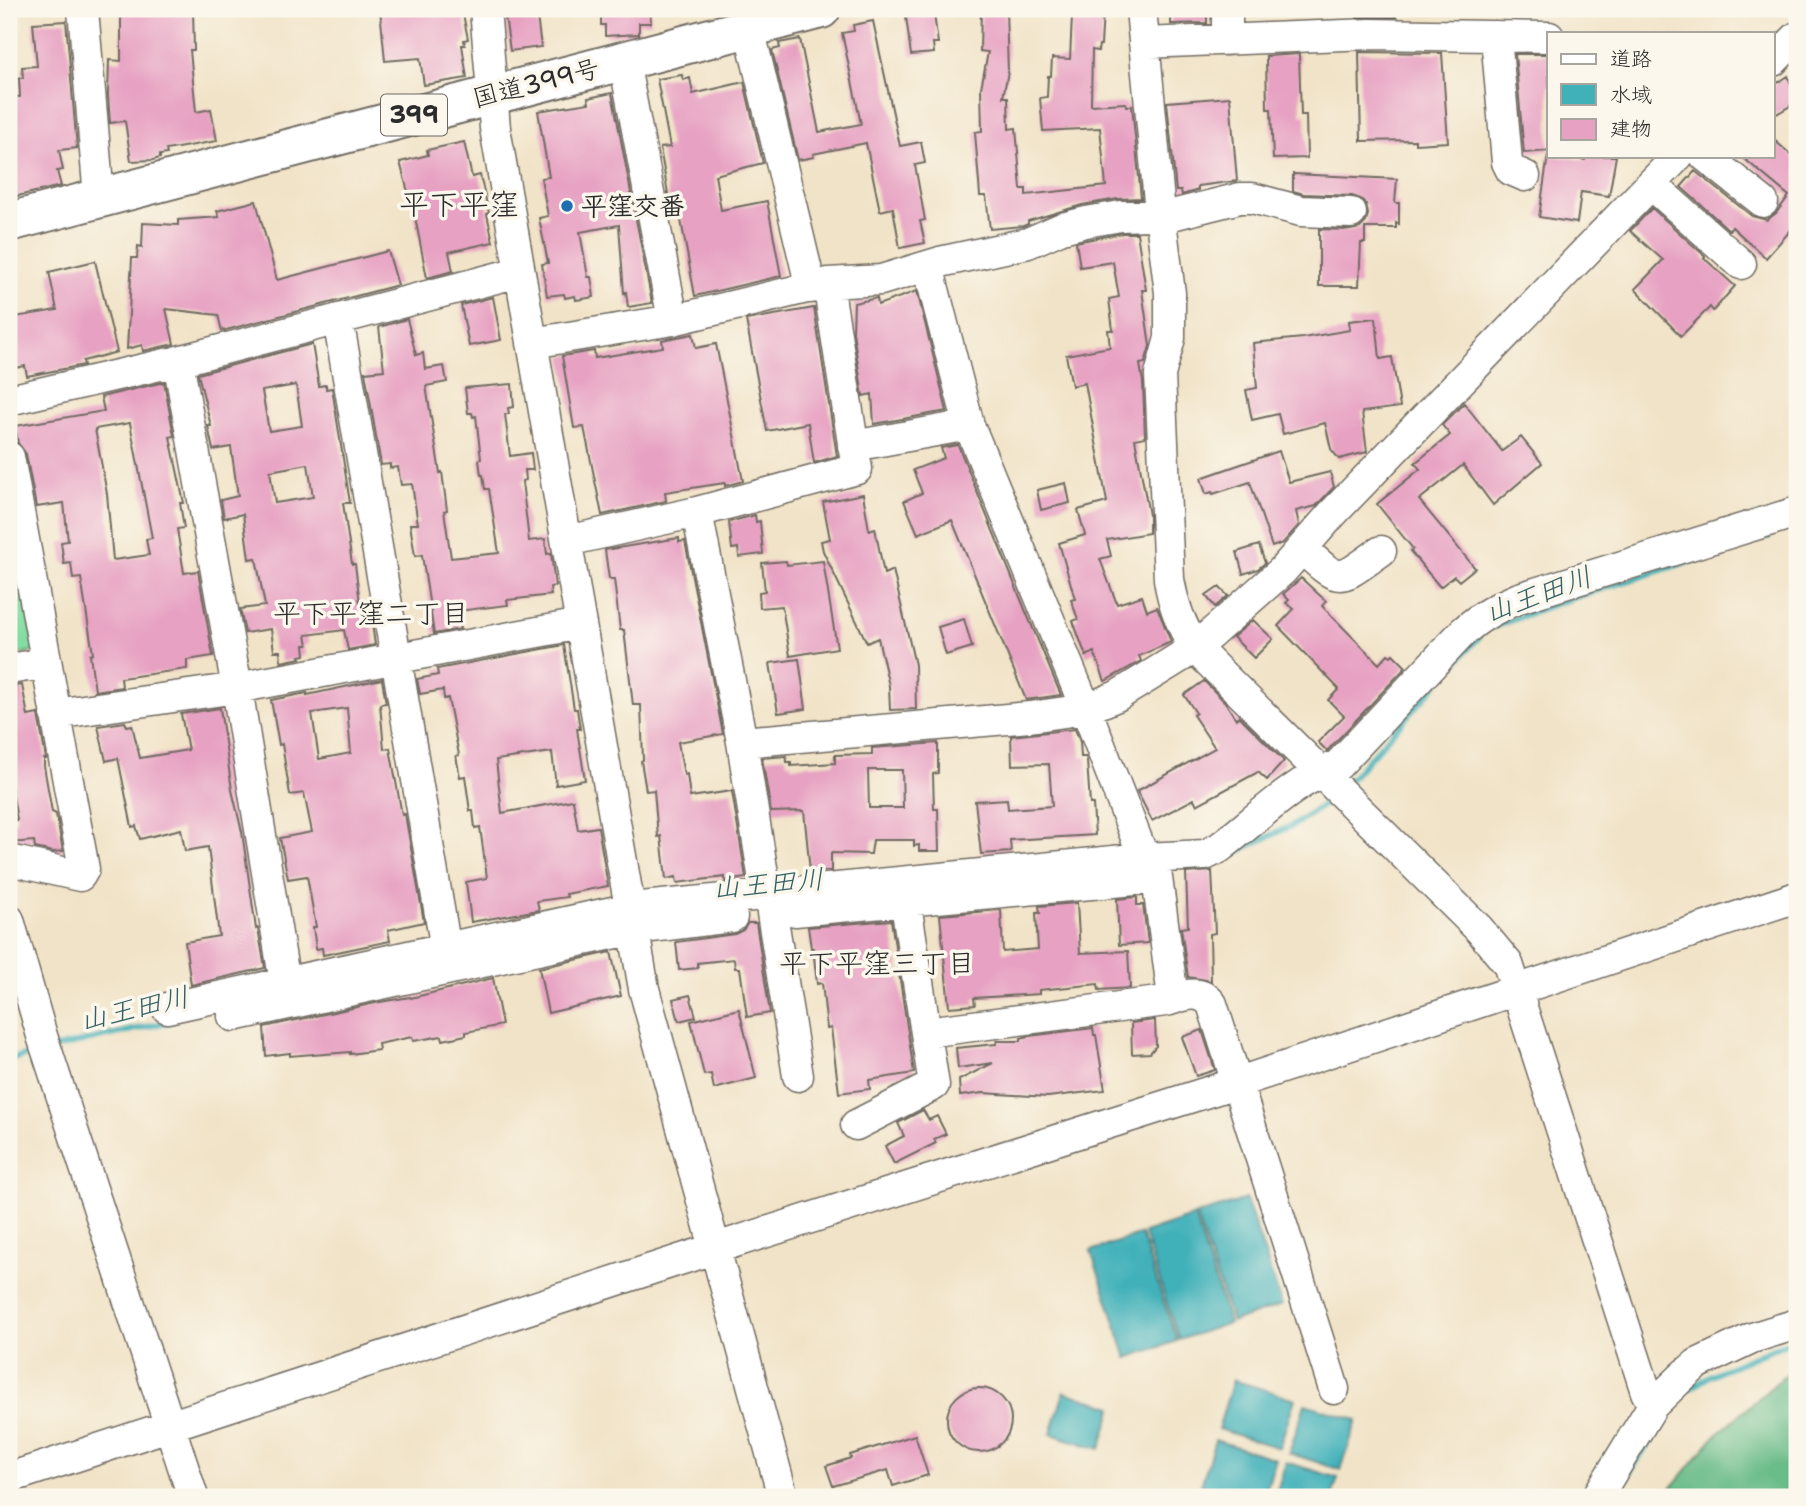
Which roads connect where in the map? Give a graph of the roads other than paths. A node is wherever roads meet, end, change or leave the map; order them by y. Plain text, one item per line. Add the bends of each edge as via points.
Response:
1 (84, 9) edge
2 (485, 9) edge
3 (816, 9) edge
4 (1141, 9) edge
5 (1227, 9) edge
6 (749, 28) junction
7 (1496, 36) junction
8 (1547, 37) edge
9 (1227, 40) junction
10 (1144, 43) junction
11 (624, 61) junction
12 (492, 94) junction
13 (1676, 158) edge
14 (1708, 158) edge
15 (1525, 176) dead end
16 (1650, 184) junction
17 (99, 198) junction
18 (1763, 202) dead end
19 (1160, 213) junction
20 (1351, 213) dead end
21 (9, 222) edge
22 (1741, 264) dead end
23 (928, 266) junction
24 (519, 272) junction
25 (820, 286) junction
26 (338, 319) junction
27 (673, 320) junction
28 (532, 344) junction
29 (178, 361) junction
30 (9, 400) edge
31 (969, 425) junction
32 (853, 446) junction
33 (9, 457) edge
34 (697, 512) junction
35 (1797, 512) edge
36 (567, 541) junction
37 (1302, 548) junction
38 (1381, 551) dead end
39 (581, 624) junction
40 (1195, 648) junction
41 (397, 660) junction
42 (46, 663) junction
43 (9, 669) edge
44 (237, 688) junction
45 (1086, 709) junction
46 (55, 714) junction
47 (742, 742) junction
48 (1320, 772) junction
49 (9, 860) edge
50 (1150, 868) junction
51 (904, 892) junction
52 (1797, 897) edge
53 (769, 903) junction
54 (633, 918) junction
55 (9, 920) edge
56 (447, 959) junction
57 (1517, 988) junction
58 (286, 994) junction
59 (1166, 1001) junction
60 (167, 1008) dead end
61 (233, 1016) dead end
62 (926, 1032) junction
63 (798, 1076) dead end
64 (1236, 1083) junction
65 (856, 1125) dead end
66 (713, 1249) junction
67 (1797, 1324) edge
68 (1334, 1390) dead end
69 (1653, 1405) junction
70 (170, 1426) junction
71 (9, 1478) edge
72 (193, 1497) edge
73 (783, 1497) edge
74 (1597, 1497) edge

1 - 17 street
2 - 12 street
3 - 6 highway, 国道399号 / 399
4 - 10 street
5 - 9 street
6 - 11 highway, 国道399号 / 399
6 - 25 street
7 - 8 street
7 - 9 street via 1370,34
7 - 15 street via 1507,162 1511,170
9 - 10 street
10 - 19 street
11 - 12 highway, 国道399号 / 399
11 - 27 street
12 - 17 highway, 国道399号 / 399
12 - 24 street
13 - 16 street
14 - 18 street
16 - 22 street
16 - 37 street
17 - 21 highway, 国道399号 / 399
19 - 20 street via 1176,214 1240,198 1301,211
19 - 23 street via 1086,222 1028,243
19 - 40 street via 1170,293 1170,338 1160,375 1169,579 1182,627
23 - 25 street via 881,280
23 - 31 street
24 - 26 street
24 - 28 street
25 - 27 street
25 - 32 street
26 - 29 street
26 - 41 street
27 - 28 street
28 - 36 street
29 - 30 street
29 - 44 street
31 - 32 street
31 - 45 street
32 - 34 street via 857,469
33 - 42 street
34 - 36 street
34 - 47 street
35 - 48 street via 1498,606 1463,632 1338,765
36 - 39 street
37 - 38 street via 1337,576 1346,576
37 - 40 street
39 - 41 street
39 - 54 street
40 - 45 street via 1128,690
40 - 48 street
41 - 44 street
41 - 56 street
42 - 43 street
42 - 46 street
44 - 46 street
44 - 58 street
45 - 47 street
45 - 50 street
46 - 49 street via 85,869 80,876
47 - 53 street
48 - 50 street via 1219,848
48 - 57 street via 1479,929 1508,964
50 - 51 street
50 - 59 street via 1172,990
51 - 53 street
51 - 62 street
52 - 57 street
53 - 54 street
53 - 63 street
54 - 56 street
54 - 66 street via 644,989
55 - 70 street
56 - 58 street
57 - 64 street
57 - 69 street
58 - 60 street
58 - 61 street
59 - 62 street
59 - 64 street via 1197,993 1212,1004
62 - 65 street via 934,1085
64 - 66 street
64 - 68 street
66 - 70 street
66 - 73 street
67 - 69 street via 1752,1338 1697,1364
69 - 74 street
70 - 71 street
70 - 72 street

